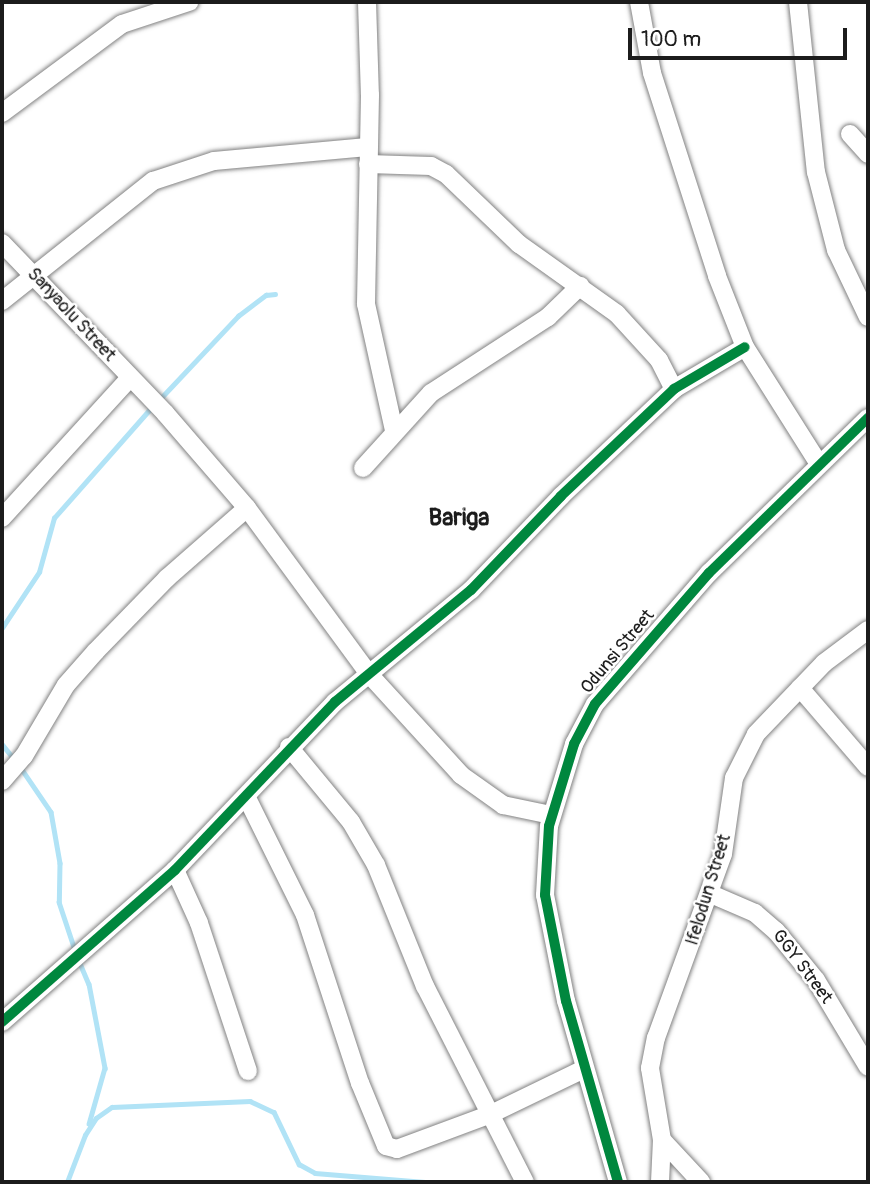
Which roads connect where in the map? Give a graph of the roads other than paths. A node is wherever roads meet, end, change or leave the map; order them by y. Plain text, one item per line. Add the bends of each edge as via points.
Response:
1 (189, 2) edge
2 (367, 2) edge
3 (639, 2) edge
4 (798, 2) edge
5 (2, 113) edge
6 (850, 134) dead end
7 (868, 154) edge
8 (368, 155) junction
9 (2, 243) edge
10 (33, 275) junction
11 (580, 286) junction
12 (2, 301) edge
13 (868, 317) edge
14 (746, 347) junction
15 (135, 383) junction
16 (674, 389) junction
17 (868, 418) edge
18 (394, 430) junction
19 (819, 464) junction
20 (363, 468) dead end
21 (247, 508) junction
22 (2, 518) edge
23 (868, 630) edge
24 (368, 673) junction
25 (800, 688) junction
26 (289, 747) junction
27 (868, 767) edge
28 (6, 777) edge
29 (246, 796) junction
30 (551, 815) junction
31 (175, 870) junction
32 (711, 894) junction
33 (2, 1022) edge
34 (868, 1067) edge
35 (584, 1069) junction
36 (248, 1072) dead end
37 (491, 1114) junction
38 (662, 1140) junction
39 (525, 1182) edge
40 (618, 1182) edge
41 (660, 1182) edge
42 (701, 1182) edge

1 - 5 street via 122,24
2 - 8 street
3 - 14 street via 652,74 702,232
4 - 13 street via 816,172 836,250
6 - 7 street
8 - 10 street via 214,161 153,181
8 - 11 street via 431,166 446,174 519,244
8 - 18 street via 366,304
9 - 10 street, Sanyaolu Street
10 - 12 street
10 - 15 street, Sanyaolu Street
11 - 16 street via 640,339 659,360
11 - 18 street via 548,317 431,393
14 - 16 street
14 - 19 street
15 - 21 street, Sanyaolu Street
15 - 22 street
16 - 24 street via 471,590 427,630
17 - 19 street, Odunsi Street
18 - 20 street
19 - 30 street, Odunsi Street via 709,573 595,704 574,744
21 - 24 street, Sanyaolu Street
21 - 28 street via 167,578 65,685 24,756
23 - 25 street, Ifelodun Street
24 - 26 street
24 - 30 street, Sanyaolu Street via 475,788 503,806
25 - 27 street
25 - 32 street, Ifelodun Street via 756,734 740,760
26 - 29 street
26 - 37 street via 351,822 376,865 425,986
29 - 31 street
29 - 37 street via 305,915 381,1142 397,1149
30 - 35 street, Odunsi Street via 545,895
31 - 33 street via 88,952
31 - 36 street via 200,923
32 - 34 street, GGY Street via 755,913 776,931 816,980
32 - 38 street, Ifelodun Street via 656,1038 650,1068
35 - 37 street
35 - 40 street, Odunsi Street
37 - 39 street
38 - 41 street, Ifelodun Street
38 - 42 street

